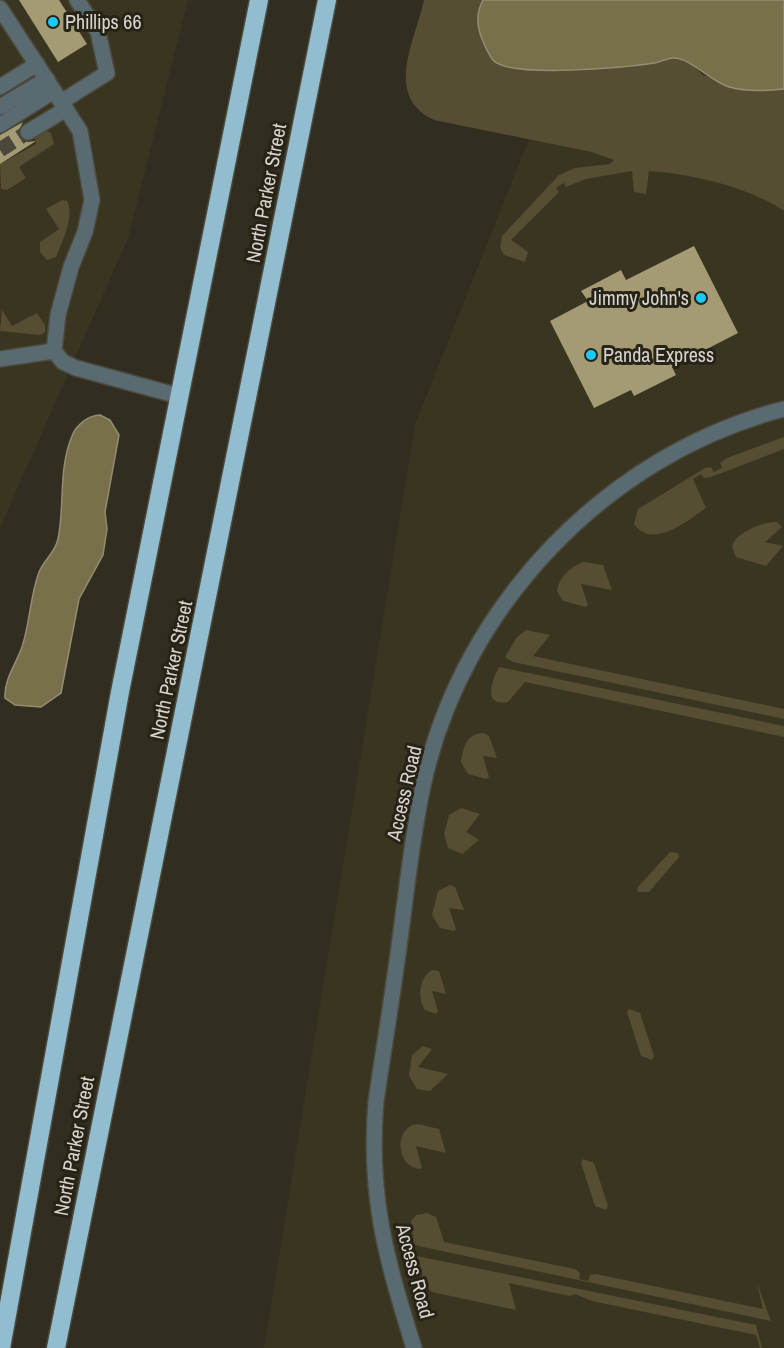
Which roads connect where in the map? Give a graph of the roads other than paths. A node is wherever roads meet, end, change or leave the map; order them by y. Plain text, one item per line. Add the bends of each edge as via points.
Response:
1 (77, 0) edge
2 (259, 0) edge
3 (327, 0) edge
4 (0, 8) edge
5 (37, 64) junction
6 (0, 87) edge
7 (57, 95) junction
8 (0, 107) edge
9 (0, 125) edge
10 (28, 132) tunnel mouth
11 (54, 351) junction
12 (0, 359) edge
13 (179, 396) junction
14 (784, 409) edge
15 (1, 1348) edge
16 (56, 1348) edge
17 (414, 1348) edge

1 - 7 street via 98,32 107,73
2 - 13 highway, North Parker Street
3 - 16 highway, North Parker Street
4 - 5 street
5 - 6 street
5 - 7 street
7 - 8 street
7 - 9 street
7 - 10 street
7 - 11 street via 80,131 92,200 58,315
11 - 12 street
11 - 13 street via 63,362 76,368
13 - 15 highway, North Parker Street via 120,692
14 - 17 street, Access Road via 748,418 677,450 637,473 594,507 542,555 508,599 447,709 423,785 373,1143 380,1224

